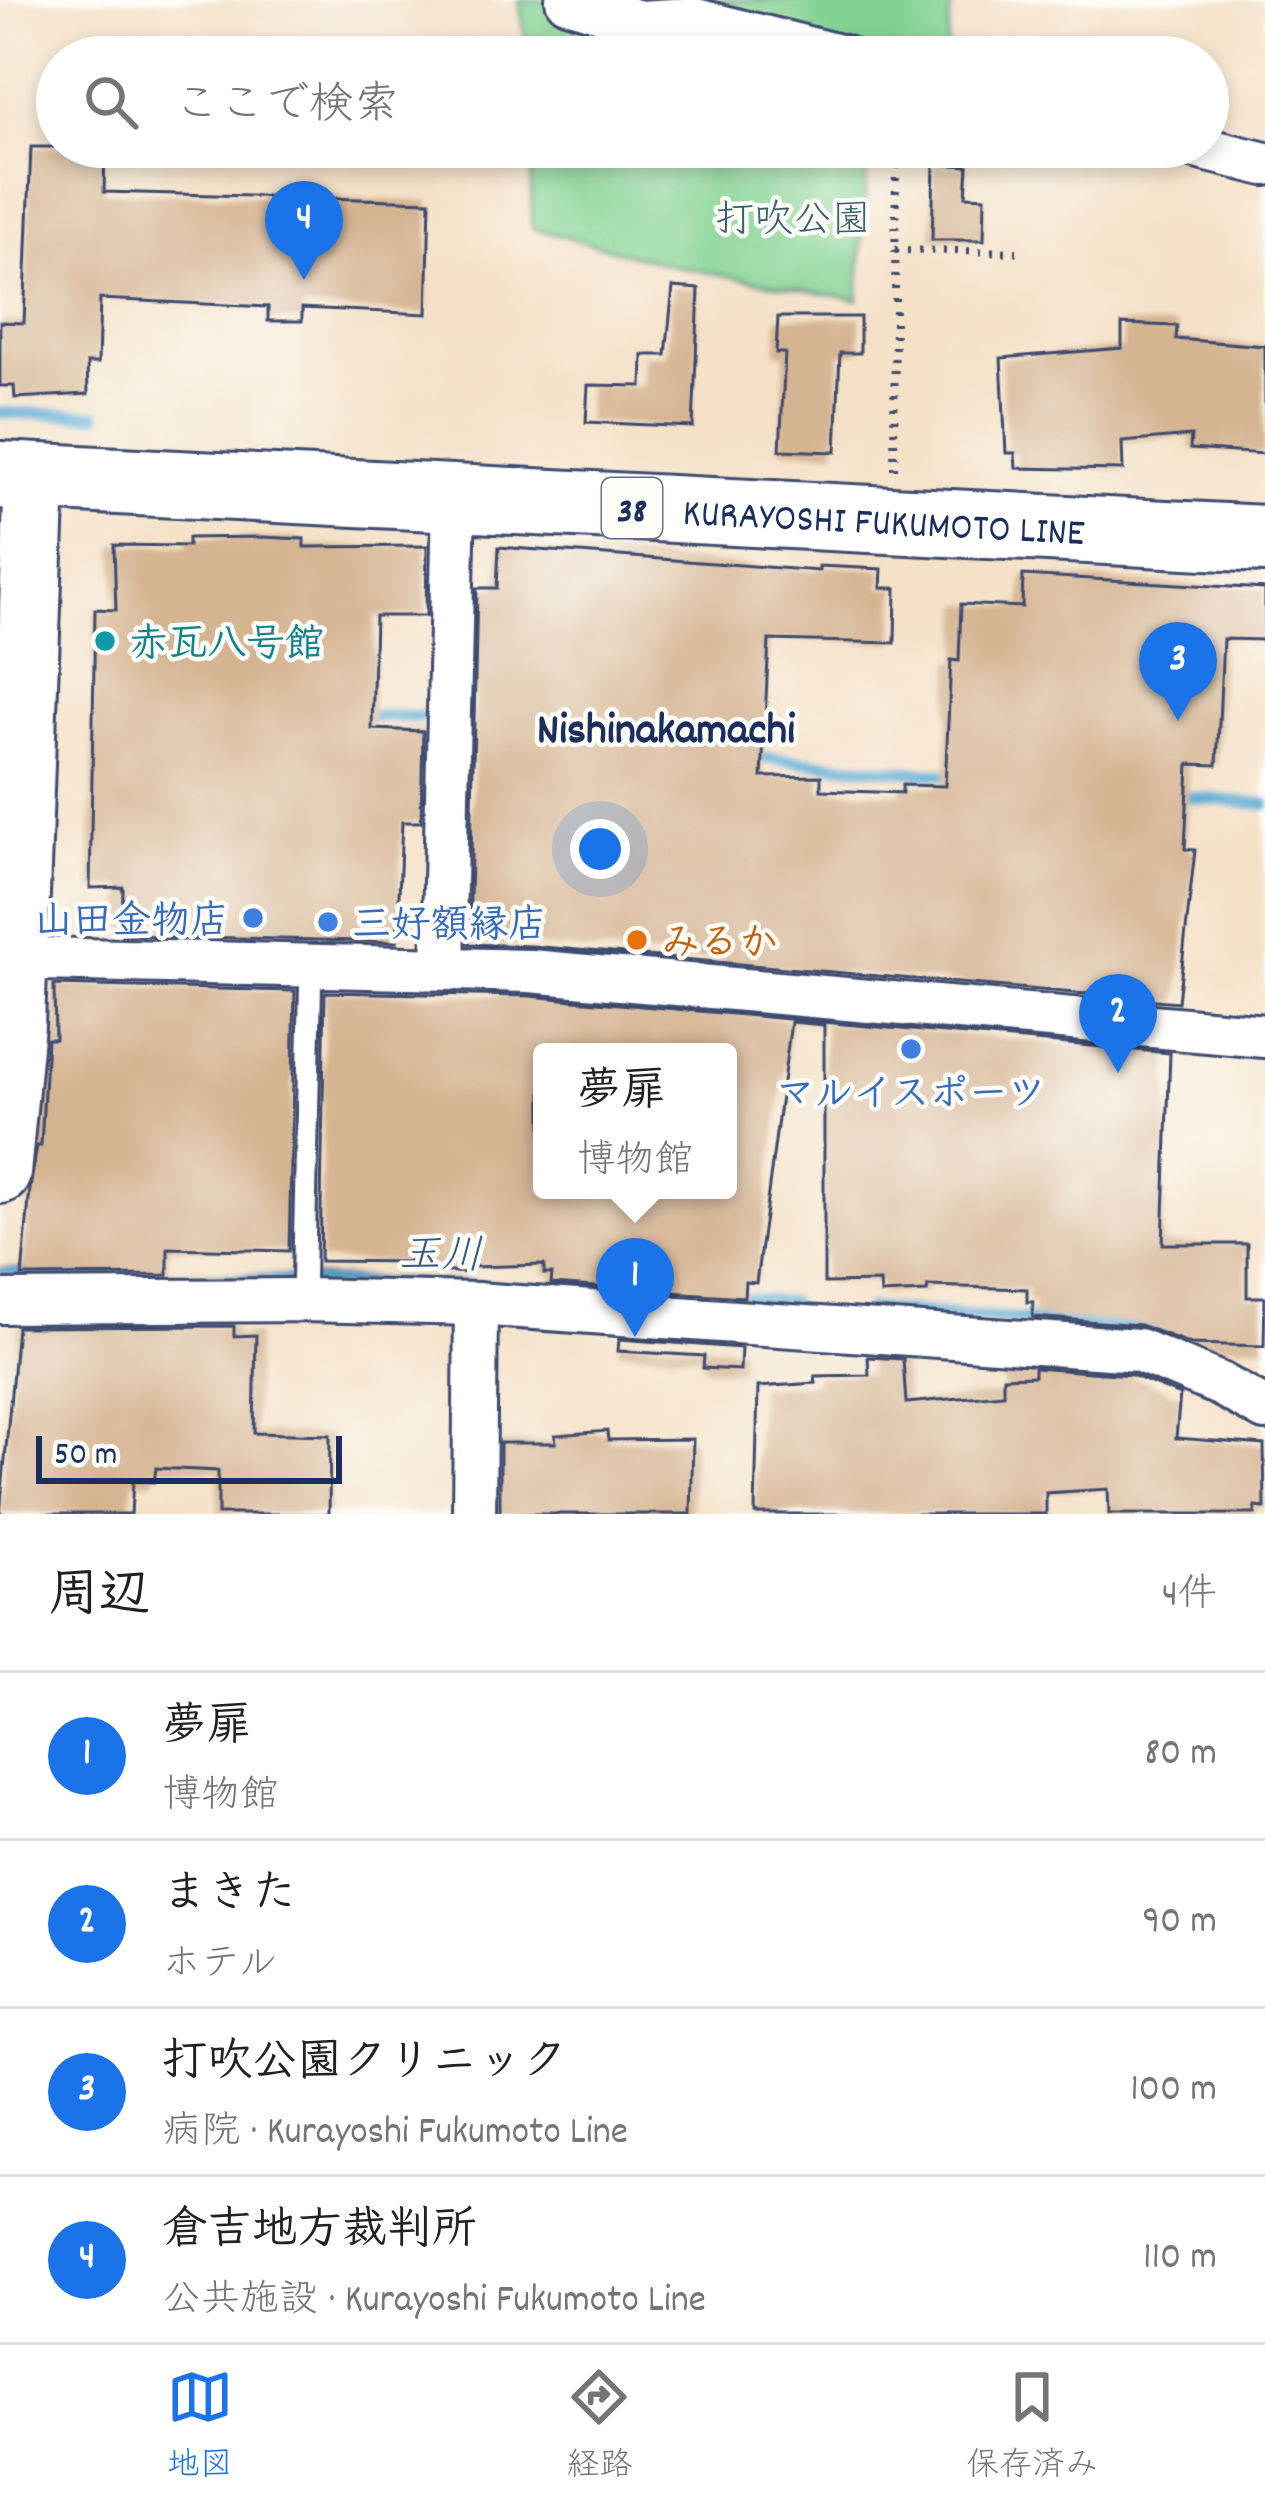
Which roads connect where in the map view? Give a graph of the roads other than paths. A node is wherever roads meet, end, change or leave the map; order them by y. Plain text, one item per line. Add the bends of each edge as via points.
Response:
1 (567, 0) edge
2 (760, 36) edge
3 (1229, 155) edge
4 (1265, 164) edge
5 (17, 476) edge
6 (454, 499) junction
7 (1265, 539) edge
8 (9, 958) edge
9 (310, 964) junction
10 (443, 968) junction
11 (1265, 1036) edge
12 (0, 1173) edge
13 (303, 1300) junction
14 (0, 1302) edge
15 (476, 1304) junction
16 (1265, 1408) edge
17 (474, 1514) edge

1 - 2 street via 639,22 692,19
3 - 4 street
5 - 6 main road, KURAYOSHI FUKUMOTO LINE / 38
5 - 8 street
6 - 7 main road, KURAYOSHI FUKUMOTO LINE / 38
6 - 10 street
8 - 9 street
8 - 12 street
9 - 10 street
9 - 13 lane
10 - 11 street
13 - 14 street
13 - 15 street
15 - 16 street via 1138,1350
15 - 17 street

